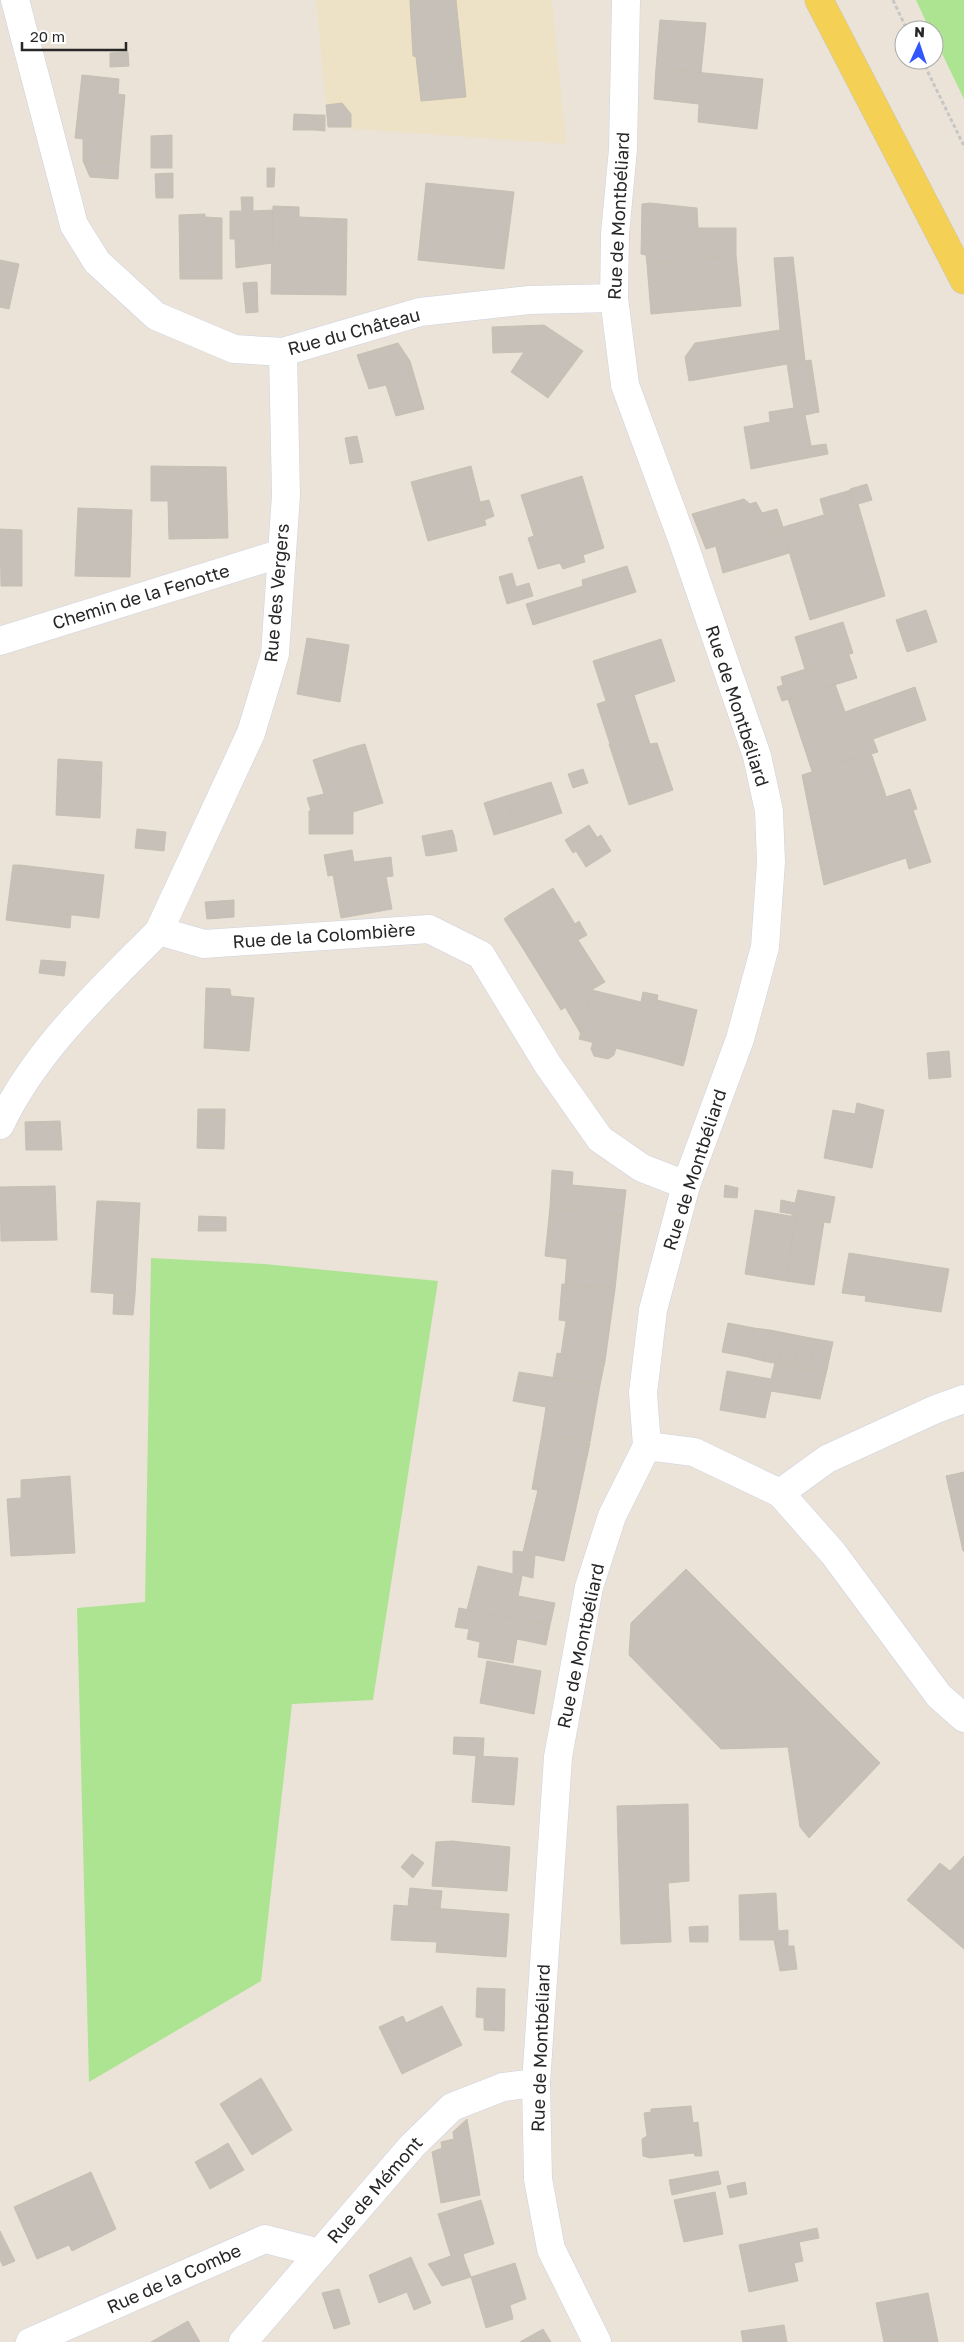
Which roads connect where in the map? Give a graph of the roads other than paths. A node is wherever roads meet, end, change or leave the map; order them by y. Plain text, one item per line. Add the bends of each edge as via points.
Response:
1 (15, 0) edge
2 (626, 0) edge
3 (819, 0) edge
4 (964, 280) edge
5 (614, 298) junction
6 (283, 352) junction
7 (282, 553) junction
8 (0, 641) edge
9 (159, 930) junction
10 (0, 1125) edge
11 (686, 1185) junction
12 (964, 1398) edge
13 (646, 1446) junction
14 (780, 1493) junction
15 (964, 1718) edge
16 (536, 2083) junction
17 (320, 2253) junction
18 (30, 2342) edge
19 (243, 2342) edge
20 (596, 2342) edge

1 - 6 street, Rue du Château via 74,225 98,262 156,316 234,349
2 - 5 street, Rue de Montbéliard via 623,149 614,234
3 - 4 main road
5 - 6 street, Rue du Château via 529,300 420,312
5 - 11 street, Rue de Montbéliard via 625,385 757,756 769,811 772,862 765,947 740,1039
6 - 7 street, Rue des Vergers via 286,495
7 - 8 street, Chemin de la Fenotte
7 - 9 street, Rue des Vergers via 274,654 251,733
9 - 10 street via 62,1032 14,1097
9 - 11 street, Rue de la Colombière via 204,944 429,929 481,956 548,1065 600,1140 642,1168
11 - 13 street, Rue de Montbéliard via 653,1310 644,1393
12 - 14 street via 827,1459
13 - 14 street via 694,1452
13 - 16 street, Rue de Montbéliard via 612,1516 589,1587 558,1757
14 - 15 street via 834,1553 939,1696
16 - 17 street, Rue de Mémont via 503,2087 452,2107 412,2146
16 - 20 street, Rue de Montbéliard via 538,2179 551,2249
17 - 18 street, Rue de la Combe via 265,2239
17 - 19 street, Rue de Mémont

